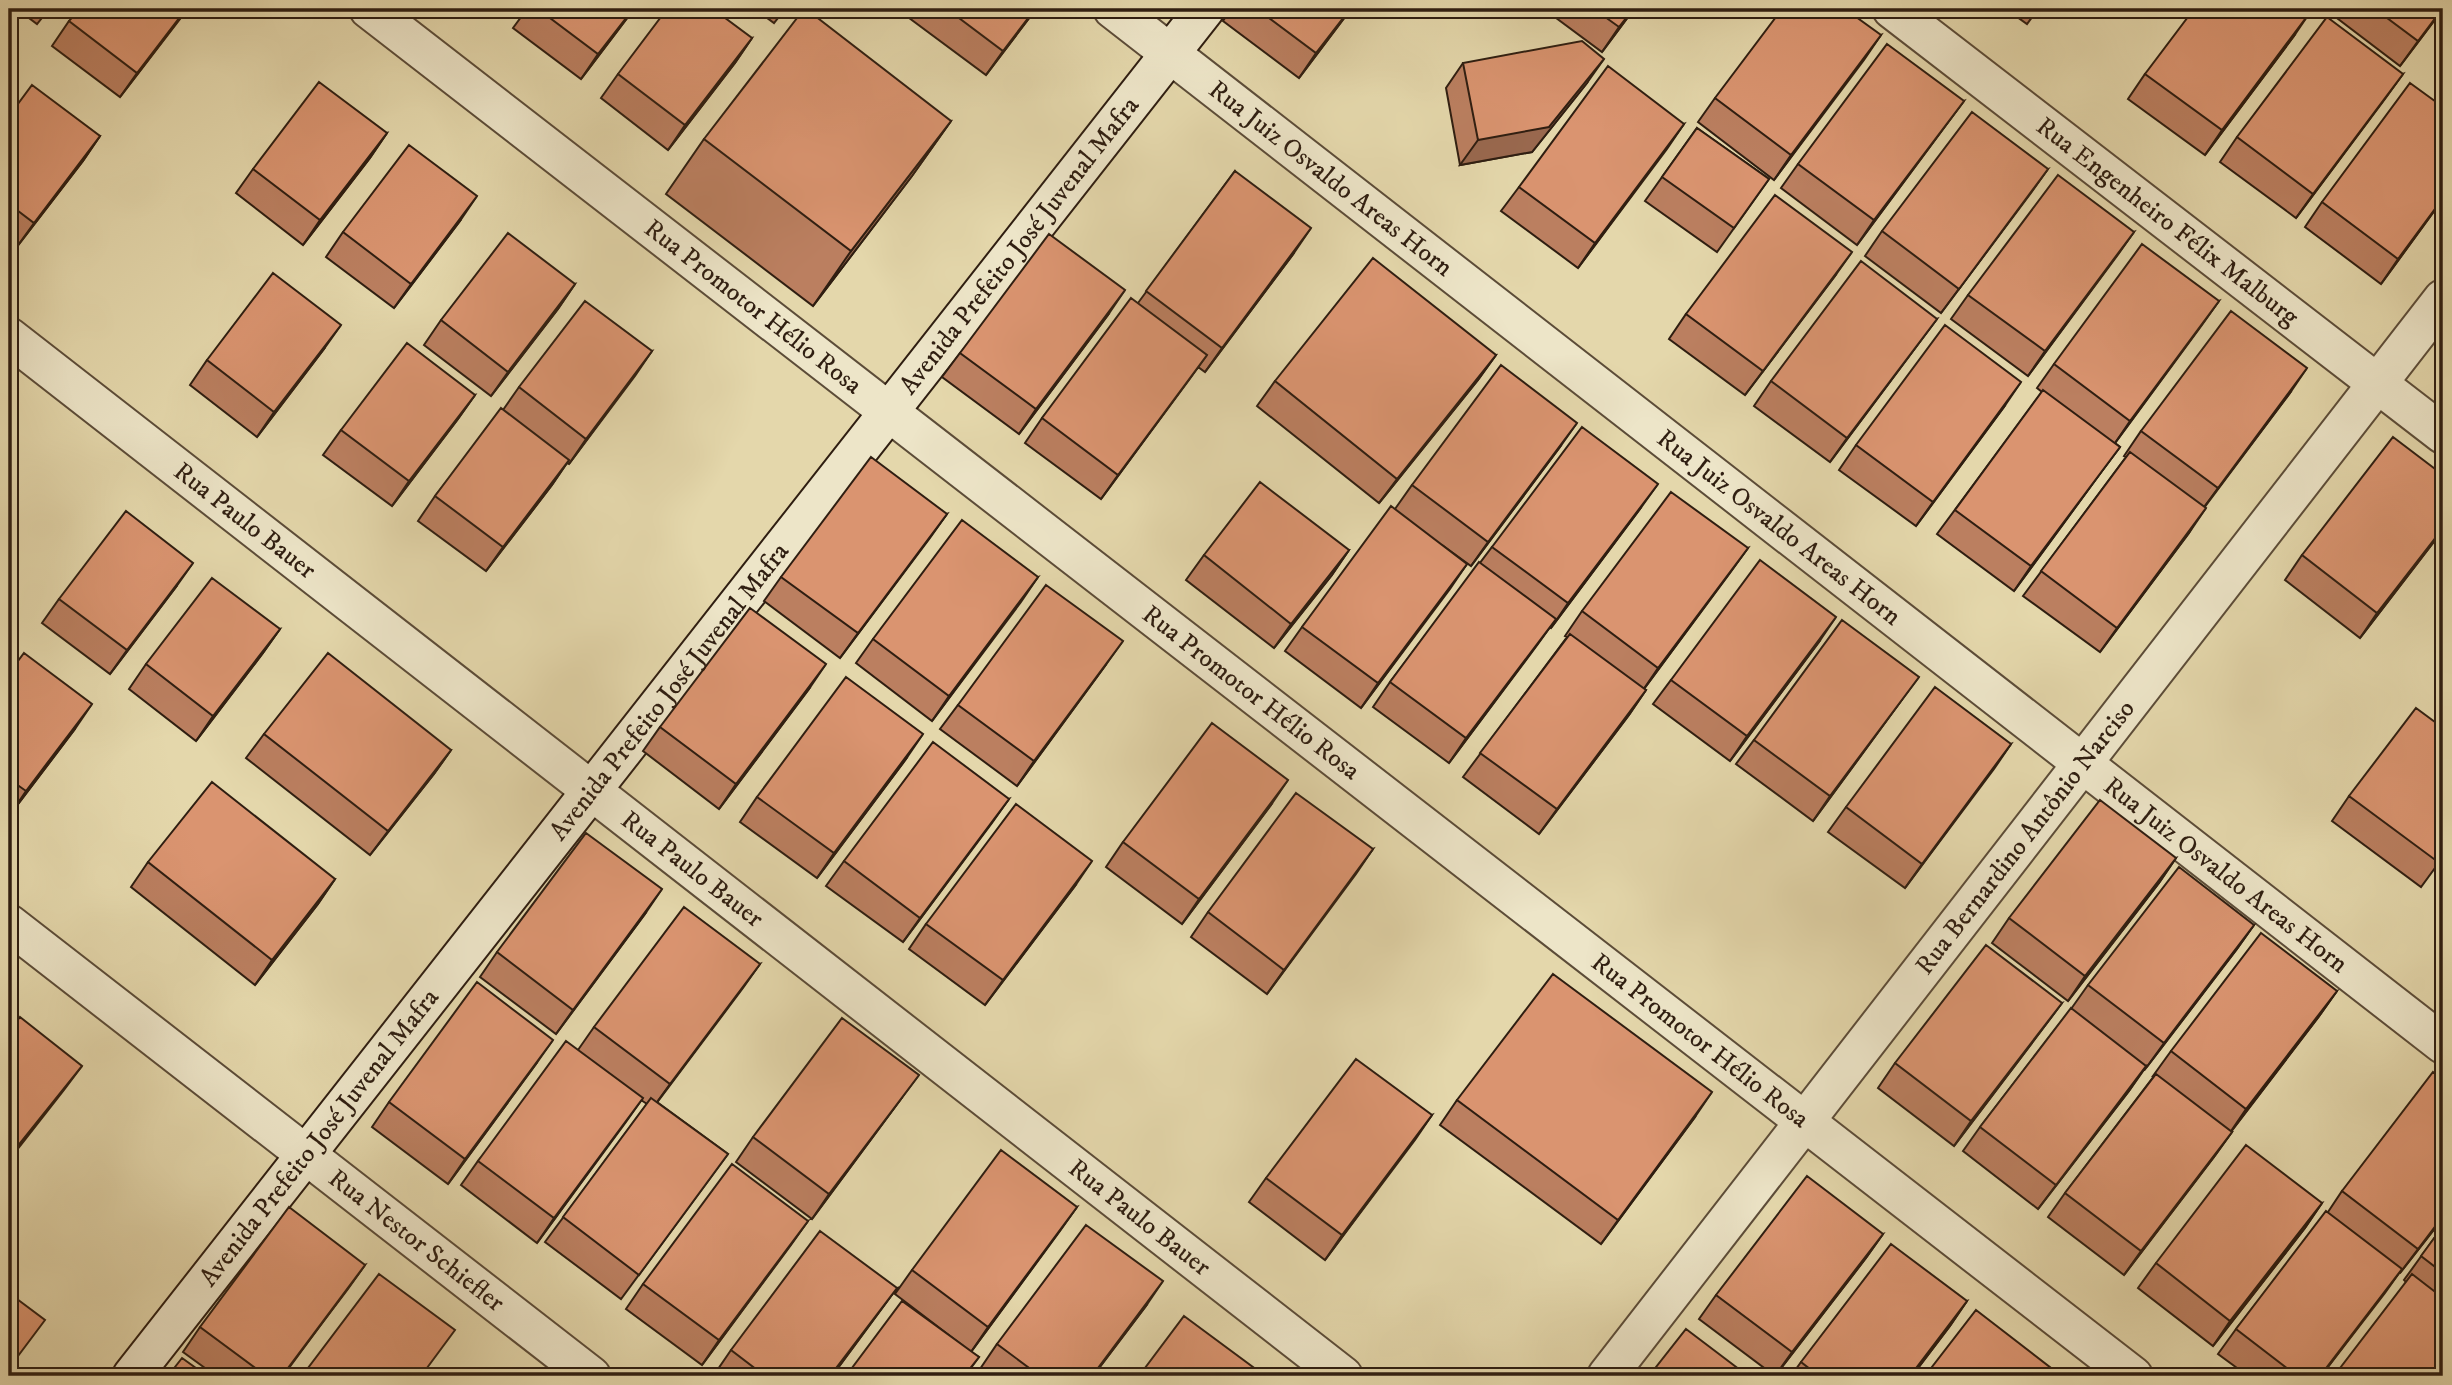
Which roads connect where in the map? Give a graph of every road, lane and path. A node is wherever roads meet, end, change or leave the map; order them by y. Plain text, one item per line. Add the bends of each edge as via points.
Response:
1 (369, 9) edge
2 (1114, 9) edge
3 (1205, 9) edge
4 (1892, 9) edge
5 (1170, 53) junction
6 (2443, 299) edge
7 (9, 337) edge
8 (2378, 383) junction
9 (889, 412) junction
10 (2443, 434) edge
11 (2084, 763) junction
12 (592, 791) junction
13 (9, 924) edge
14 (2443, 1044) edge
15 (1805, 1122) junction
16 (306, 1155) junction
17 (132, 1376) edge
18 (591, 1376) edge
19 (1343, 1376) edge
20 (1608, 1376) edge
21 (2133, 1376) edge

1 - 9 street, Rua Promotor Hélio Rosa
2 - 5 street, Rua Juiz Osvaldo Areas Horn
3 - 5 street, Avenida Prefeito José Juvenal Mafra
4 - 8 street, Rua Engenheiro Félix Malburg
5 - 9 street, Avenida Prefeito José Juvenal Mafra
5 - 11 street, Rua Juiz Osvaldo Areas Horn
6 - 8 street, Rua Bernardino Antônio Narciso
7 - 12 street, Rua Paulo Bauer
8 - 10 street, Rua Engenheiro Félix Malburg
8 - 11 street, Rua Bernardino Antônio Narciso
9 - 12 street, Avenida Prefeito José Juvenal Mafra
9 - 15 street, Rua Promotor Hélio Rosa
11 - 14 street, Rua Juiz Osvaldo Areas Horn
11 - 15 street, Rua Bernardino Antônio Narciso
12 - 16 street, Avenida Prefeito José Juvenal Mafra
12 - 19 street, Rua Paulo Bauer
13 - 16 street, Rua Nestor Schiefler
15 - 20 street, Rua Bernardino Antônio Narciso
15 - 21 street, Rua Promotor Hélio Rosa
16 - 17 street, Avenida Prefeito José Juvenal Mafra
16 - 18 street, Rua Nestor Schiefler

